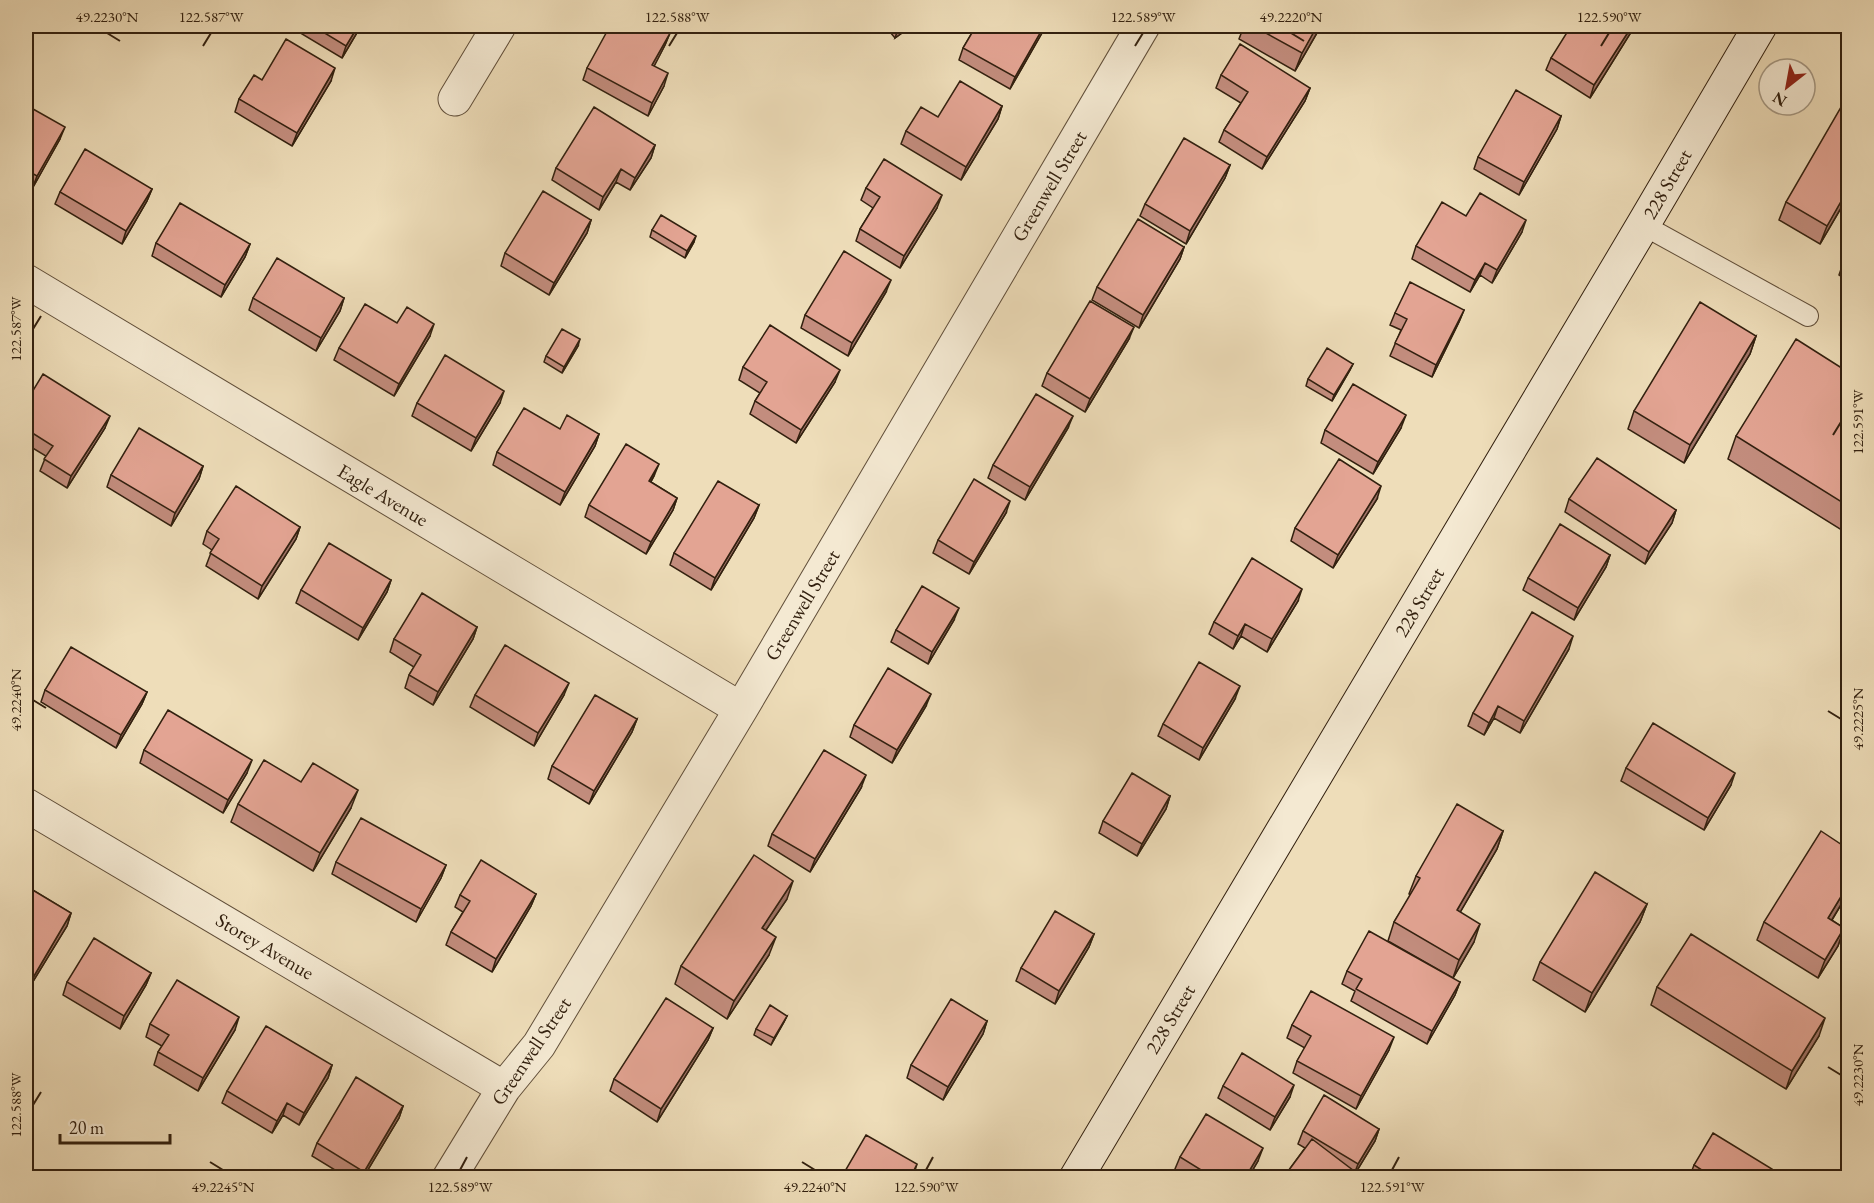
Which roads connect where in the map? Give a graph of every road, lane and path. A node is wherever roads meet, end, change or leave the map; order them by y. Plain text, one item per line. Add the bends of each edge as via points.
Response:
1 (499, 26) edge
2 (1143, 26) edge
3 (1760, 26) edge
4 (455, 99) dead end
5 (1643, 225) junction
6 (26, 281) edge
7 (1808, 316) dead end
8 (741, 709) junction
9 (26, 805) edge
10 (504, 1088) junction
11 (449, 1178) edge
12 (1076, 1178) edge

1 - 4 street
2 - 8 street, Greenwell Street
3 - 5 street, 228 Street
5 - 7 lane
5 - 12 street, 228 Street
6 - 8 street, Eagle Avenue
8 - 10 street, Greenwell Street via 539,1045
9 - 10 street, Storey Avenue
10 - 11 street, Greenwell Street

